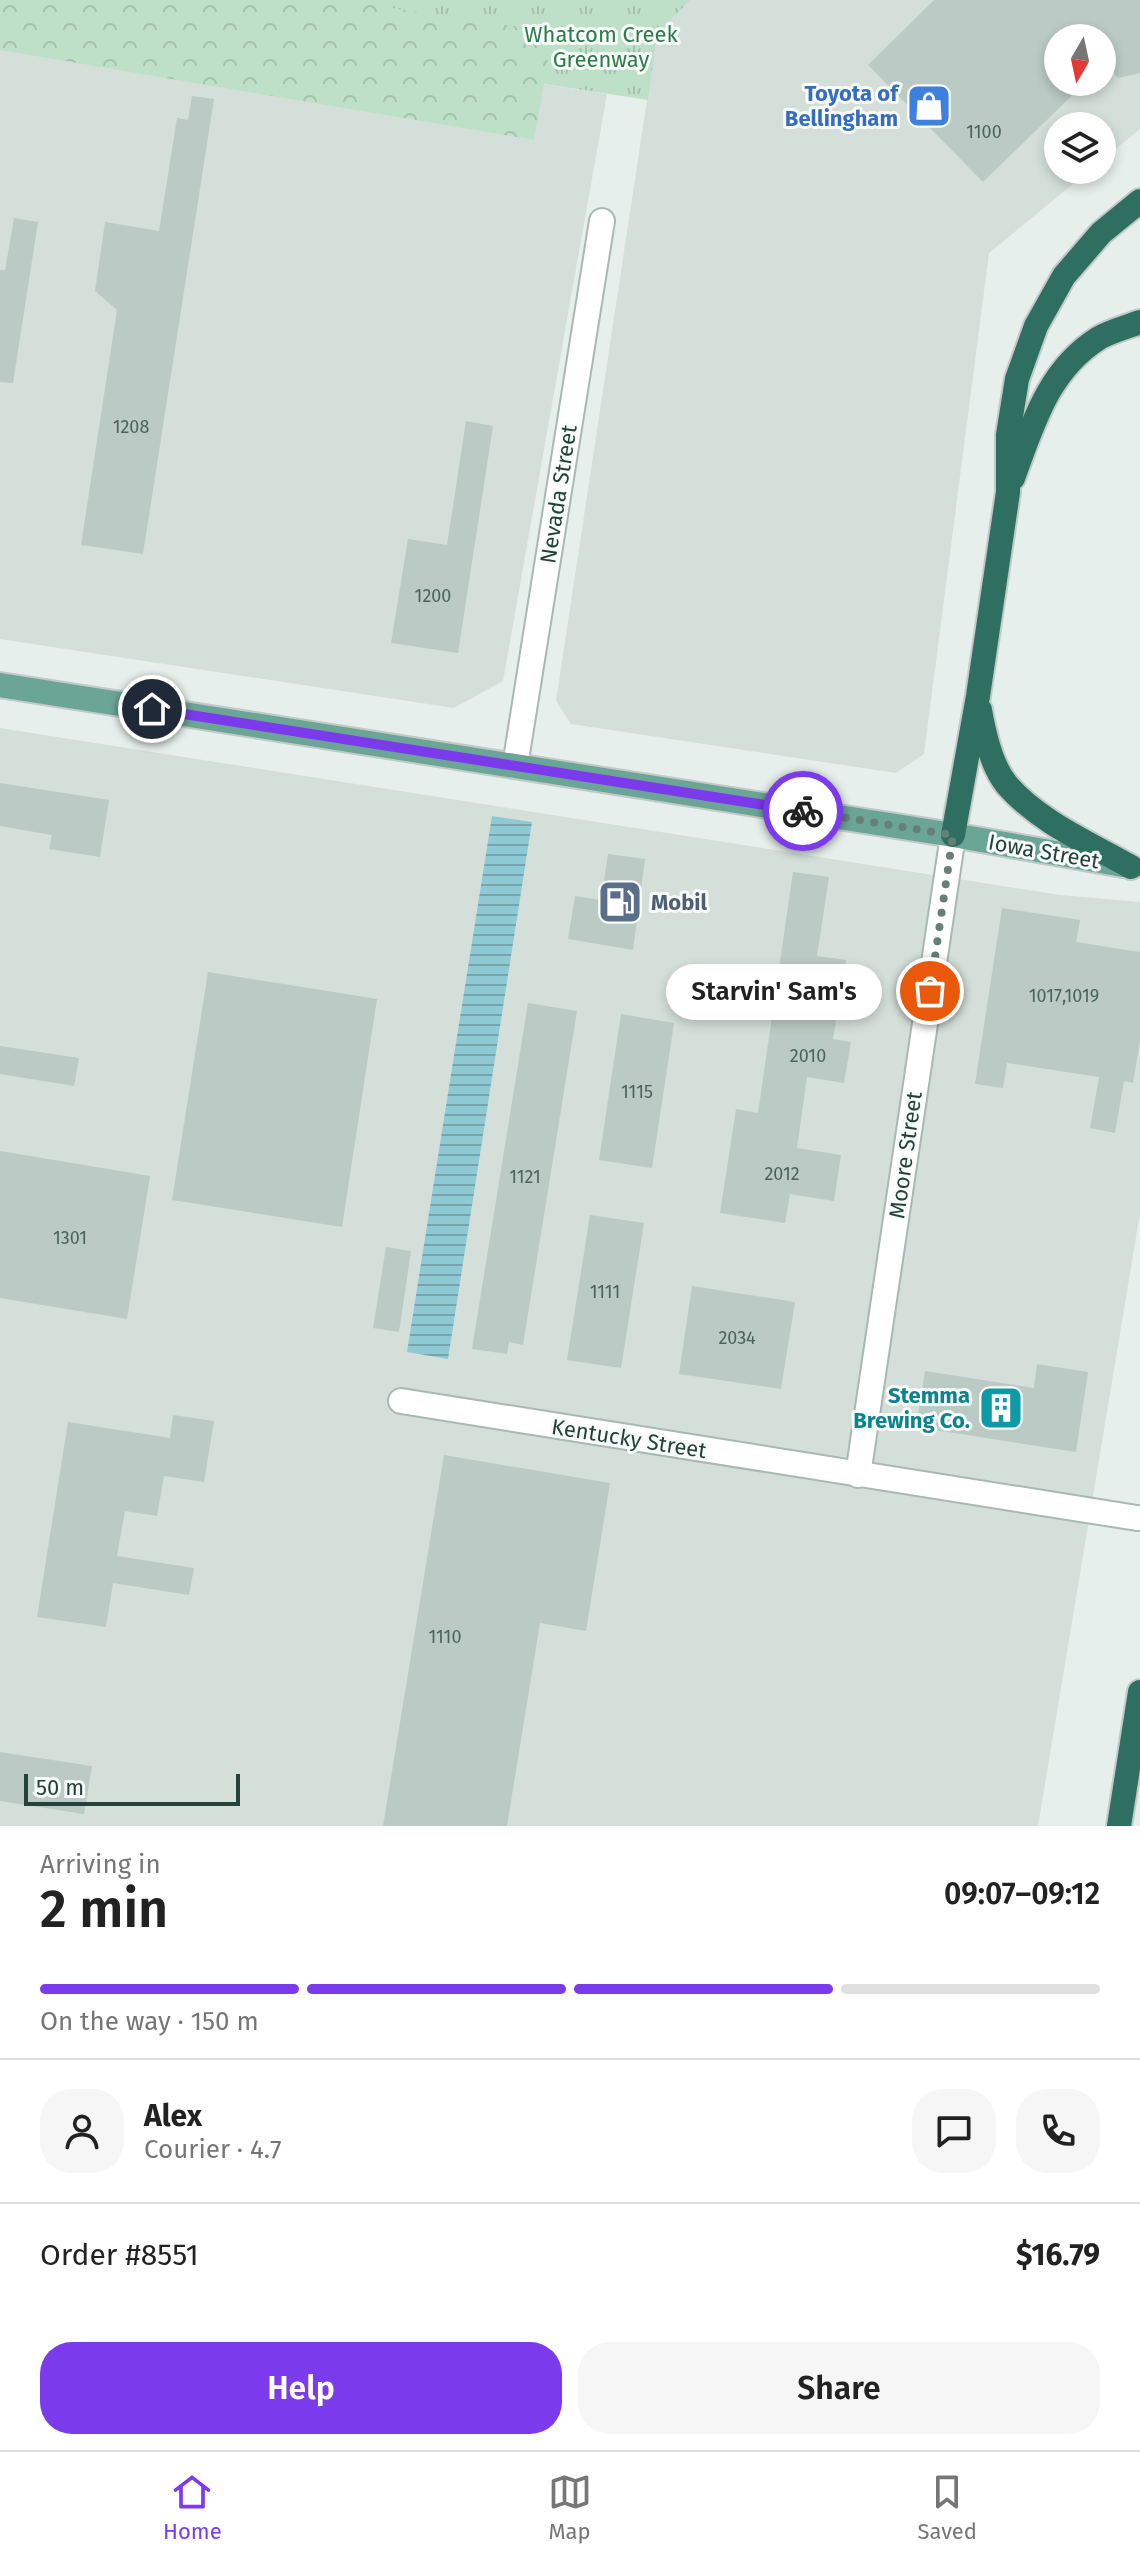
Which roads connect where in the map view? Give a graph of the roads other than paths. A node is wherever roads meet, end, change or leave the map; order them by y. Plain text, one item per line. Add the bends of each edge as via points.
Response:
1 (1140, 201) edge
2 (602, 221) dead end
3 (1140, 322) edge
4 (1008, 492) junction
5 (0, 685) edge
6 (978, 696) junction
7 (515, 766) junction
8 (953, 835) junction
9 (1135, 867) edge
10 (401, 1401) dead end
11 (858, 1475) junction
12 (1137, 1518) dead end
13 (1140, 1692) edge
14 (1119, 1826) edge

1 - 4 highway via 1101,233 1064,276 1036,326 1017,379 1008,435
2 - 7 street, Nevada Street
3 - 4 highway via 1101,337 1067,363 1043,398
4 - 6 highway
5 - 7 main road, Iowa Street
6 - 8 highway
6 - 9 highway via 984,737 1009,786 1038,813
7 - 8 main road, Iowa Street
8 - 9 main road, Iowa Street
8 - 11 street, Moore Street
10 - 11 street, Kentucky Street
11 - 12 street, Kentucky Street
13 - 14 highway

